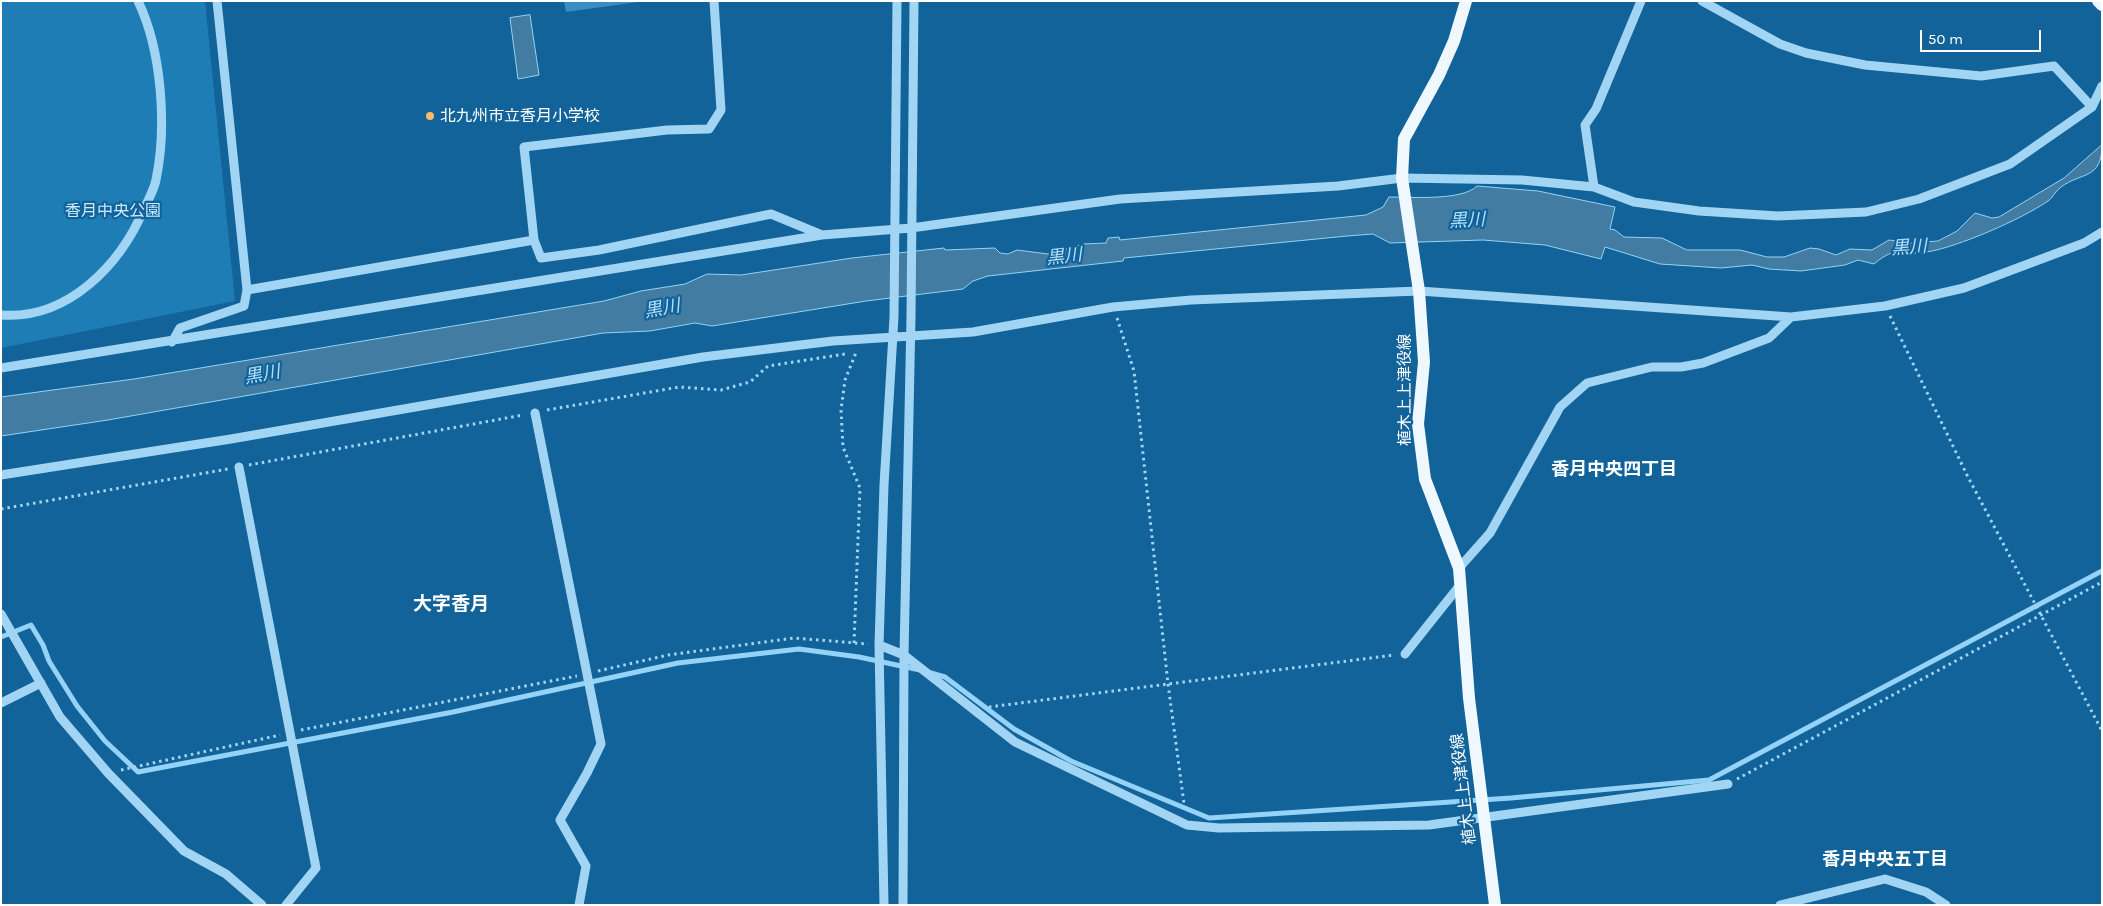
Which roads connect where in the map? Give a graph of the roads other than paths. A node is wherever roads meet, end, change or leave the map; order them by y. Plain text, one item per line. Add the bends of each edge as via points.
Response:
1 (138, 1) edge
2 (217, 1) edge
3 (714, 1) edge
4 (897, 1) edge
5 (914, 1) edge
6 (1466, 1) edge
7 (1641, 1) edge
8 (1702, 1) edge
9 (2098, 1) edge
10 (2102, 5) edge
11 (2102, 86) edge
12 (2092, 107) junction
13 (1403, 184) junction
14 (1594, 187) junction
15 (911, 228) junction
16 (895, 229) junction
17 (2102, 232) edge
18 (822, 235) junction
19 (534, 240) junction
20 (247, 290) junction
21 (1419, 291) junction
22 (1, 315) edge
23 (1790, 317) junction
24 (892, 338) junction
25 (910, 338) junction
26 (172, 342) junction
27 (1, 368) edge
28 (535, 412) road end
29 (239, 467) road end
30 (1, 475) edge
31 (1459, 568) junction
32 (1460, 586) junction
33 (1, 614) edge
34 (879, 645) junction
35 (1405, 654) road end
36 (904, 655) junction
37 (41, 683) junction
38 (1, 703) edge
39 (1728, 784) road end
40 (1483, 817) junction
41 (262, 905) edge
42 (286, 905) edge
43 (579, 905) edge
44 (884, 905) edge
45 (904, 905) edge
46 (1494, 905) edge
47 (1780, 905) edge
48 (1946, 905) edge

1 - 22 street via 154,49 161,141 155,182 141,216 126,244 99,276 76,296 41,310
2 - 20 street
3 - 19 street via 721,110 709,129 668,130 524,147
4 - 16 street
5 - 15 street
6 - 13 main road, 植木上上津役線 via 1439,76 1404,139
7 - 14 street via 1596,109 1586,125
8 - 12 street via 1780,44 1806,53 1865,65 1981,76 2054,66
9 - 10 main road
11 - 12 street
12 - 14 street via 2010,164 1918,199 1866,212 1778,216 1699,211 1634,202
13 - 14 street via 1522,180
13 - 15 street via 1120,199
13 - 21 main road, 植木上上津役線
15 - 16 street
15 - 25 street
16 - 18 street
16 - 24 street
17 - 23 street via 2084,243 1964,288 1885,306
18 - 19 street via 771,214 599,250 541,258
18 - 26 street
19 - 20 street
20 - 26 street via 244,306 180,328
21 - 23 street
21 - 25 street via 1191,300 1113,307 973,332
21 - 31 main road, 植木上上津役線 via 1424,362 1418,424 1425,479
23 - 31 street via 1769,338 1703,363 1652,367 1587,383 1560,407 1490,533
24 - 25 street
24 - 30 street via 703,357 231,439
24 - 34 street
25 - 36 street
26 - 27 street
28 - 43 street via 600,744 560,820 586,866
29 - 42 street via 316,868
31 - 32 main road, 植木上上津役線
32 - 35 street
32 - 40 main road, 植木上上津役線
33 - 37 street
34 - 36 street
34 - 44 street
36 - 40 street via 1015,742 1188,825 1219,828 1428,825
36 - 45 street
37 - 38 street
37 - 41 street via 60,717 108,773 184,851 226,874
39 - 40 street
40 - 46 main road, 植木上上津役線
47 - 48 street via 1885,879 1926,892

